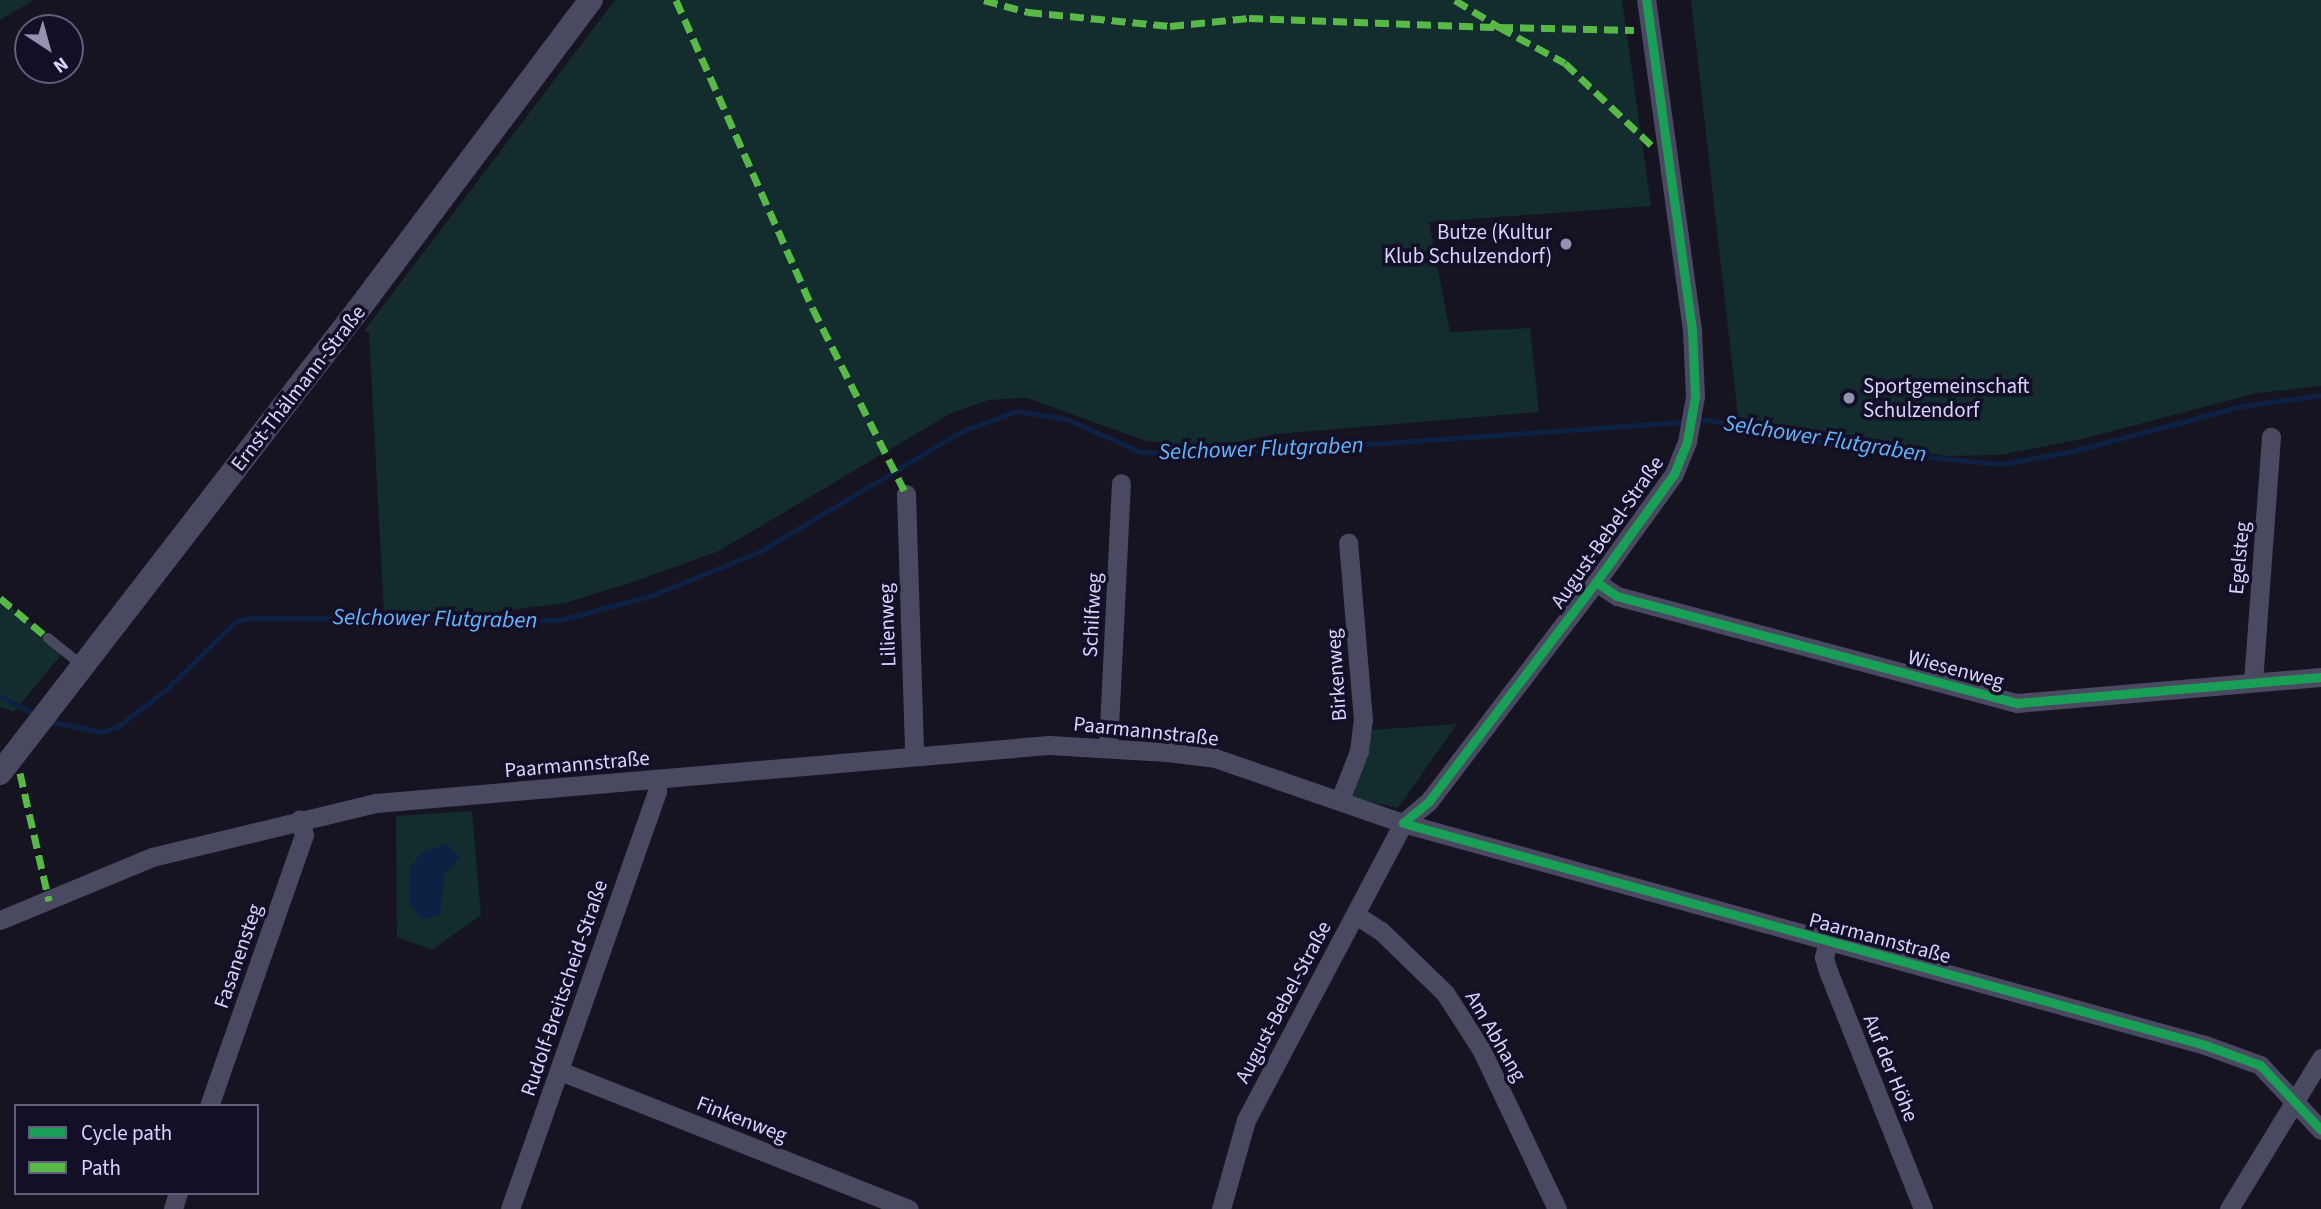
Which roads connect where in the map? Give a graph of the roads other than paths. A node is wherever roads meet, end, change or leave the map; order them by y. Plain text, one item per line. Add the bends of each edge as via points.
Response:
1 (591, 0) edge
2 (1646, 0) edge
3 (2271, 437) dead end
4 (1121, 483) dead end
5 (906, 494) dead end
6 (1348, 543) dead end
7 (1596, 582) junction
8 (48, 638) dead end
9 (83, 666) junction
10 (2321, 677) edge
11 (2253, 682) junction
12 (1108, 748) junction
13 (914, 755) junction
14 (0, 773) edge
15 (657, 780) junction
16 (1340, 800) junction
17 (300, 820) junction
18 (1403, 823) junction
19 (1356, 915) junction
20 (0, 920) edge
21 (1828, 942) junction
22 (2321, 1058) edge
23 (560, 1071) junction
24 (2295, 1101) junction
25 (210, 1104) edge
26 (2321, 1130) edge
27 (510, 1209) edge
28 (908, 1209) edge
29 (1222, 1209) edge
30 (1557, 1209) edge
31 (1923, 1209) edge
32 (2228, 1209) edge

1 - 9 street, Ernst-Thälmann-Straße
2 - 7 street, August-Bebel-Straße via 1692,330 1695,396 1687,442 1674,474
3 - 11 street, Egelsteg
4 - 12 street, Schilfweg
5 - 13 street, Lilienweg
6 - 16 street, Birkenweg via 1363,720 1359,751
7 - 11 street, Wiesenweg via 1617,596 2018,703
7 - 18 street, August-Bebel-Straße via 1429,801
8 - 9 lane
9 - 14 street, Ernst-Thälmann-Straße
10 - 11 street, Wiesenweg
12 - 13 street, Paarmannstraße via 1049,745
12 - 16 street, Paarmannstraße via 1216,758
13 - 15 street, Paarmannstraße
15 - 17 street, Paarmannstraße via 376,803
15 - 23 street, Rudolf-Breitscheid-Straße
16 - 18 street, Paarmannstraße
17 - 20 street, Paarmannstraße via 152,858
17 - 25 street, Fasanensteg via 304,835
18 - 19 street, August-Bebel-Straße
18 - 21 street, Paarmannstraße
19 - 29 street, August-Bebel-Straße via 1246,1120
19 - 30 street, Am Abhang via 1381,931 1445,993 1485,1058
21 - 24 street, Paarmannstraße via 2205,1045 2260,1065
21 - 31 street, Auf der Höhe via 1824,957 1828,971
22 - 24 street
23 - 27 street, Rudolf-Breitscheid-Straße
23 - 28 street, Finkenweg
24 - 26 street, Paarmannstraße
24 - 32 street

